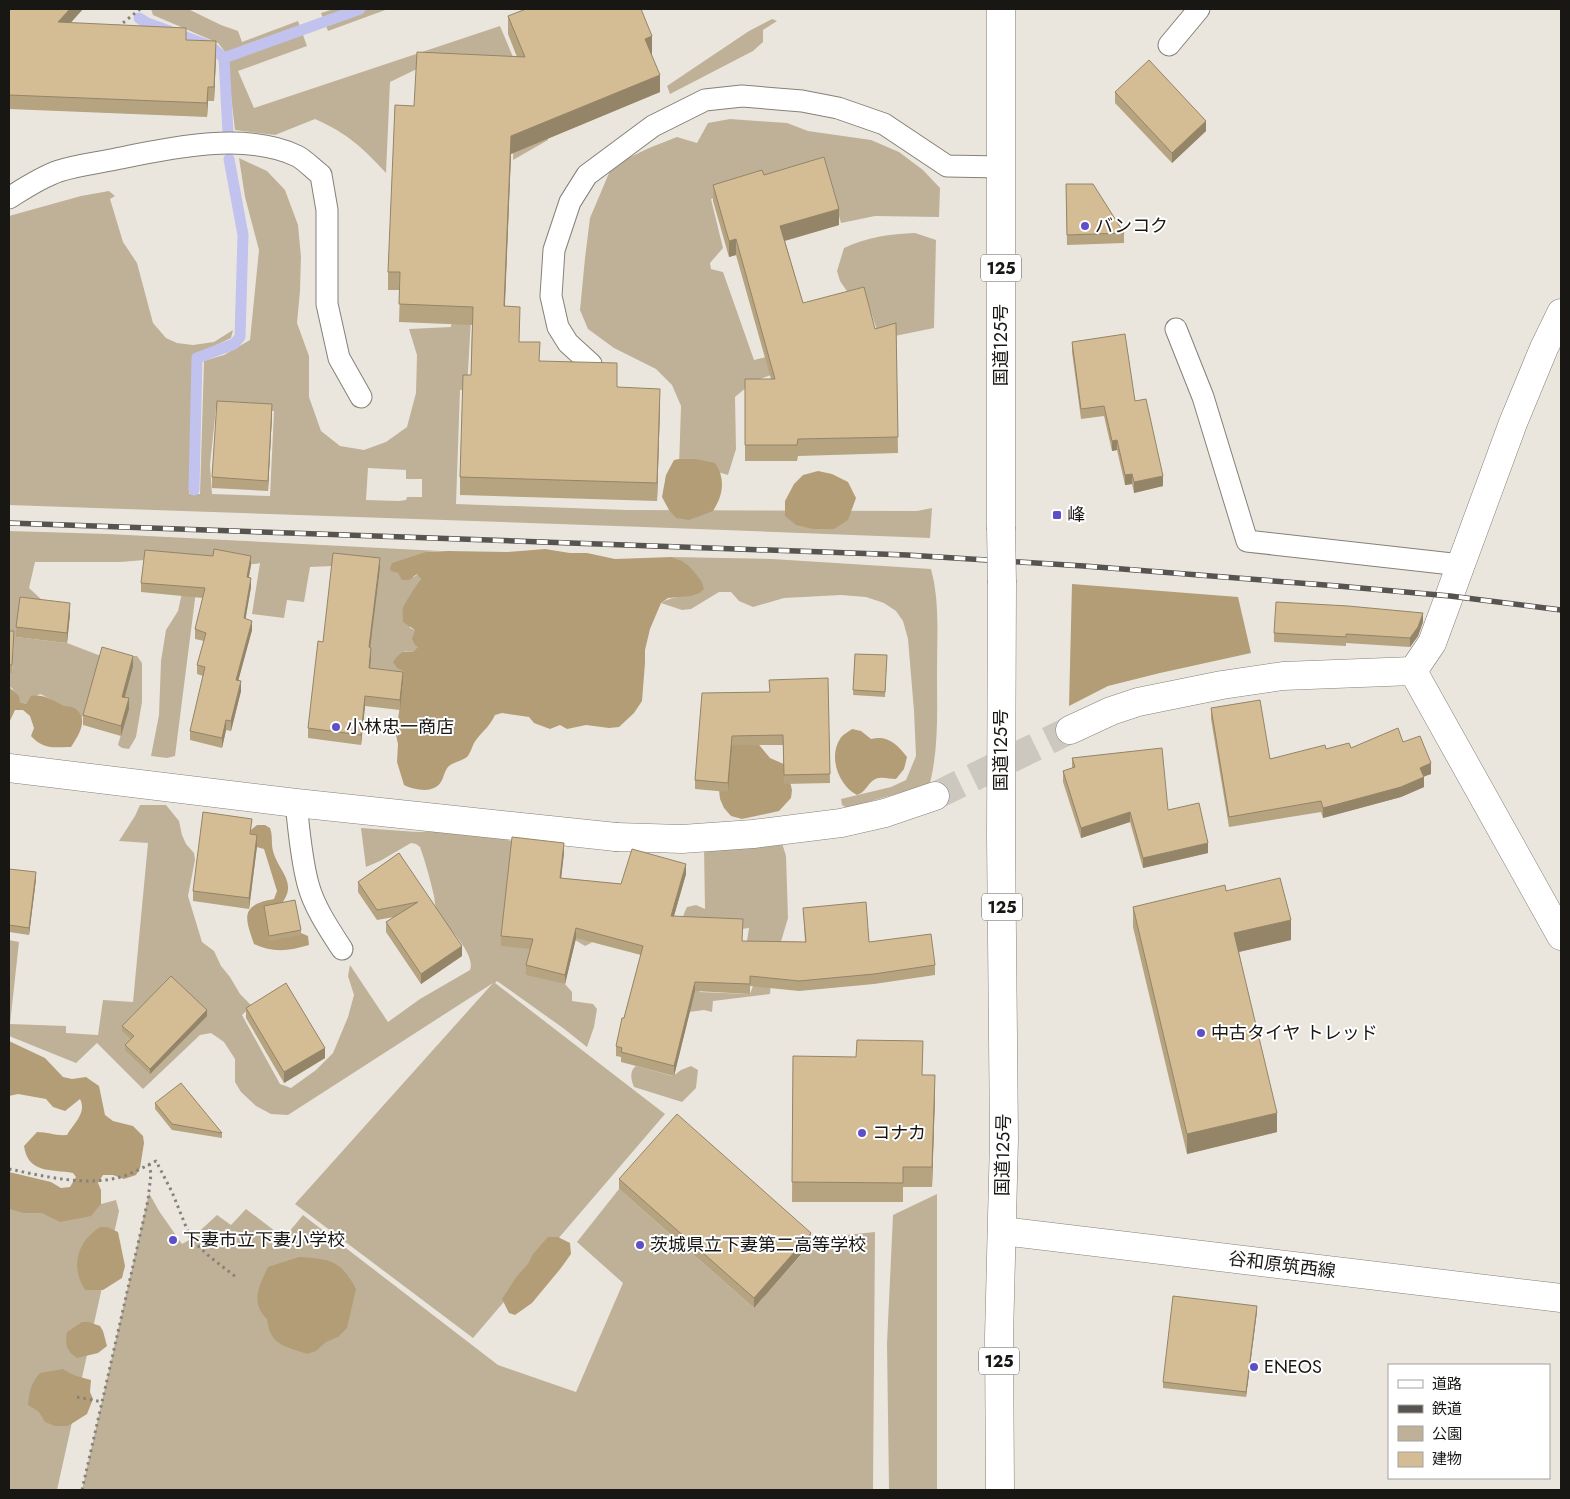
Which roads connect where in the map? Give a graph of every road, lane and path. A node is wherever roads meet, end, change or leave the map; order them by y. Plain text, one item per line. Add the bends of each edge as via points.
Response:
1 (140, 9) edge
2 (1001, 9) edge
3 (1199, 9) edge
4 (117, 28) edge
5 (1169, 45) dead end
6 (1001, 167) junction
7 (9, 198) edge
8 (1561, 313) edge
9 (1176, 329) dead end
10 (591, 364) edge
11 (361, 397) dead end
12 (1461, 565) junction
13 (1413, 671) junction
14 (1070, 730) tunnel mouth
15 (9, 768) edge
16 (936, 796) tunnel mouth
17 (296, 804) junction
18 (1561, 936) edge
19 (342, 949) dead end
20 (149, 1164) junction
21 (9, 1169) edge
22 (1002, 1232) junction
23 (236, 1277) dead end
24 (1561, 1298) edge
25 (77, 1397) dead end
26 (102, 1402) junction
27 (82, 1490) edge
28 (1000, 1490) edge

1 - 4 path
2 - 6 main road, 国道125号 / 125
3 - 5 lane
6 - 10 lane via 947,166 884,124 838,108 742,96 705,100 653,126 587,175 570,202 554,250 551,296 558,327 568,342
6 - 22 main road, 国道125号 / 125, bridge
7 - 11 lane via 44,176 61,170 160,150 195,145 246,144 297,156 321,175 327,210 327,304 340,358
8 - 12 main road via 1513,423
9 - 12 lane via 1203,397 1247,541
12 - 13 main road via 1432,643
13 - 14 main road via 1283,676 1222,685 1138,702
13 - 18 main road
15 - 17 main road
16 - 17 main road via 885,813 833,824 690,838 616,837
17 - 19 lane via 308,886 325,923
20 - 21 path via 118,1178 87,1182
20 - 23 path via 156,1161 191,1239
20 - 26 path via 148,1200
22 - 24 main road, 谷和原筑西線
22 - 28 main road, 国道125号 / 125
25 - 26 path
26 - 27 path

